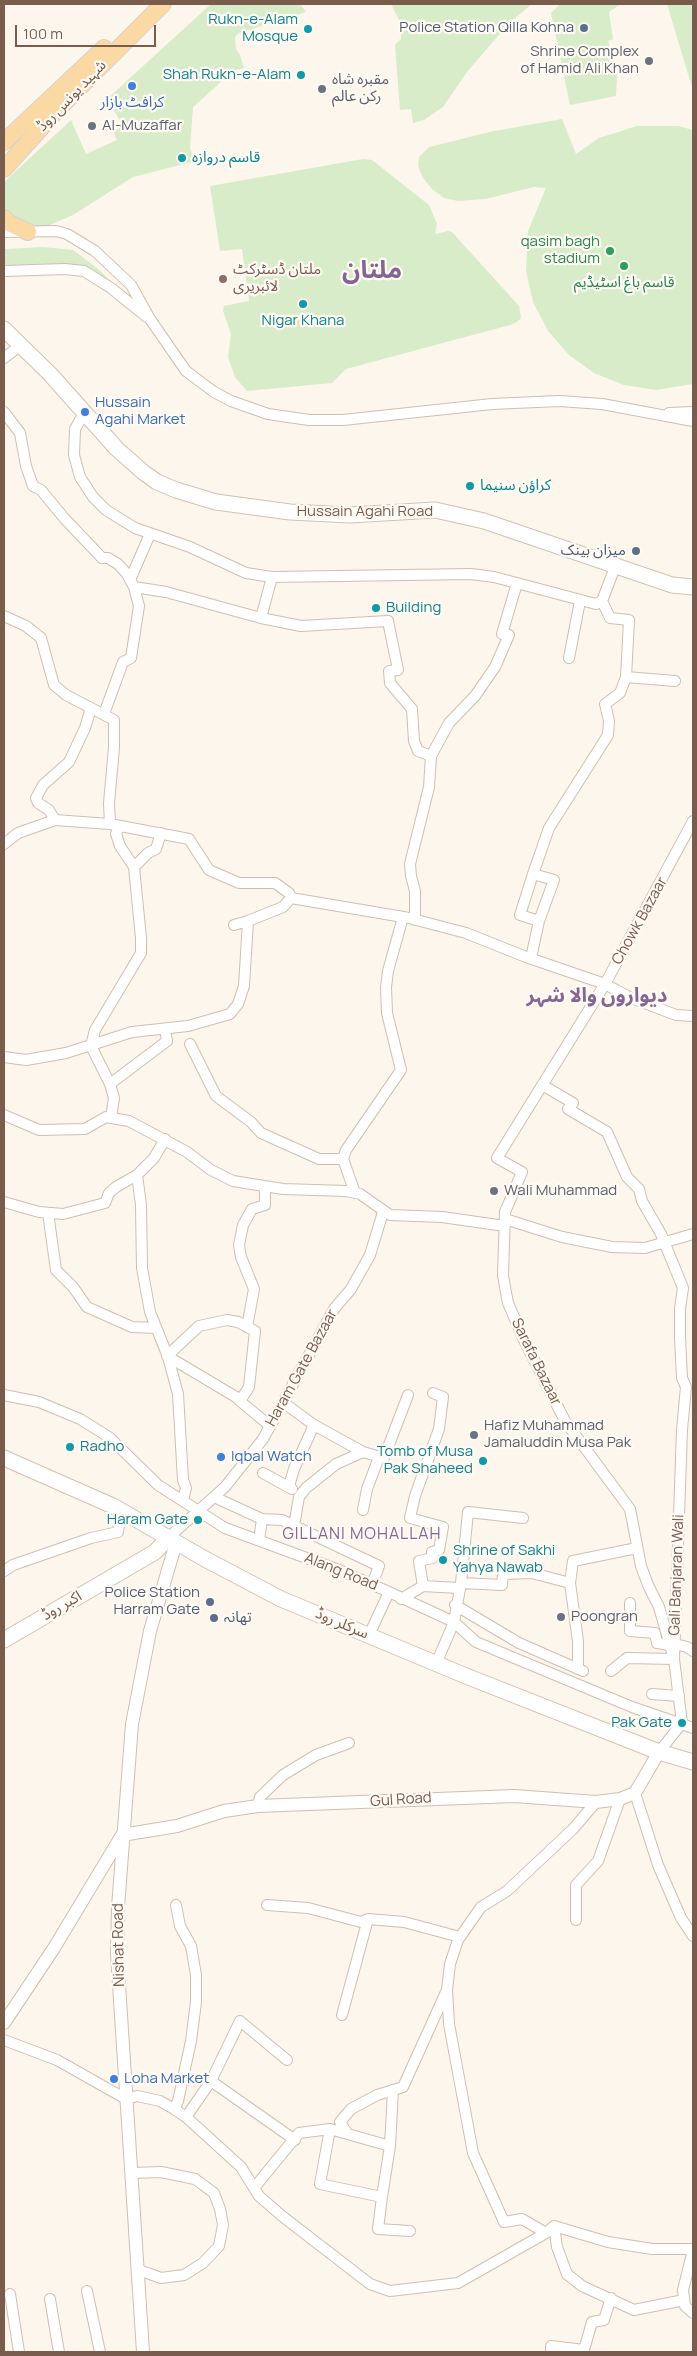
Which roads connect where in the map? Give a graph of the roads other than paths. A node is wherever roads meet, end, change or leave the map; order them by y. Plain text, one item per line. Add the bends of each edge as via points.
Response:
1 (148, 4) edge
2 (163, 4) edge
3 (4, 142) edge
4 (4, 169) edge
5 (4, 218) edge
6 (4, 232) edge
7 (28, 232) junction
8 (4, 271) edge
9 (150, 319) junction
10 (4, 328) edge
11 (21, 345) junction
12 (4, 358) edge
13 (4, 412) edge
14 (693, 412) edge
15 (84, 413) junction
16 (653, 414) junction
17 (693, 421) edge
18 (150, 534) junction
19 (615, 567) junction
20 (272, 577) junction
21 (517, 582) junction
22 (132, 583) junction
23 (693, 587) edge
24 (580, 601) junction
25 (602, 601) junction
26 (4, 616) edge
27 (261, 618) junction
28 (569, 658) dead end
29 (626, 677) junction
30 (675, 681) dead end
31 (91, 708) junction
32 (104, 714) junction
33 (430, 756) junction
34 (54, 820) junction
35 (693, 821) edge
36 (114, 826) junction
37 (161, 833) junction
38 (4, 844) edge
39 (134, 867) junction
40 (533, 874) junction
41 (291, 898) junction
42 (403, 917) junction
43 (415, 920) junction
44 (539, 921) junction
45 (248, 922) junction
46 (234, 925) dead end
47 (531, 958) junction
48 (606, 984) junction
49 (693, 1016) edge
50 (165, 1029) junction
51 (190, 1044) dead end
52 (91, 1046) junction
53 (4, 1057) edge
54 (110, 1084) junction
55 (544, 1086) junction
56 (4, 1115) edge
57 (111, 1118) junction
58 (165, 1139) junction
59 (342, 1160) junction
60 (138, 1175) junction
61 (265, 1187) junction
62 (355, 1193) junction
63 (4, 1202) edge
64 (383, 1212) junction
65 (48, 1213) junction
66 (505, 1219) junction
67 (693, 1234) edge
68 (665, 1244) junction
69 (247, 1327) junction
70 (156, 1328) junction
71 (167, 1356) junction
72 (433, 1393) dead end
73 (4, 1395) edge
74 (408, 1395) dead end
75 (689, 1400) edge
76 (240, 1401) junction
77 (284, 1403) junction
78 (314, 1425) junction
79 (270, 1426) junction
80 (363, 1452) junction
81 (379, 1457) junction
82 (4, 1458) edge
83 (263, 1473) dead end
84 (289, 1486) junction
85 (214, 1497) junction
86 (299, 1497) junction
87 (183, 1500) junction
88 (199, 1510) junction
89 (363, 1510) dead end
90 (120, 1511) junction
91 (523, 1518) dead end
92 (262, 1519) junction
93 (294, 1526) junction
94 (172, 1540) junction
95 (259, 1540) junction
96 (637, 1548) junction
97 (4, 1571) edge
98 (570, 1583) junction
99 (372, 1585) junction
100 (424, 1586) junction
101 (460, 1586) junction
102 (389, 1592) junction
103 (401, 1599) junction
104 (630, 1603) dead end
105 (455, 1605) junction
106 (454, 1622) junction
107 (369, 1636) junction
108 (4, 1640) edge
109 (515, 1640) junction
110 (672, 1644) junction
111 (693, 1651) edge
112 (508, 1655) junction
113 (674, 1659) junction
114 (436, 1664) junction
115 (578, 1669) junction
116 (611, 1671) dead end
117 (579, 1684) junction
118 (652, 1694) dead end
119 (679, 1696) junction
120 (682, 1723) junction
121 (693, 1728) edge
122 (349, 1743) dead end
123 (659, 1752) junction
124 (693, 1762) edge
125 (635, 1793) junction
126 (620, 1799) junction
127 (596, 1802) junction
128 (258, 1806) junction
129 (122, 1835) junction
130 (176, 1905) dead end
131 (267, 1905) dead end
132 (368, 1919) junction
133 (576, 1920) dead end
134 (693, 1936) edge
135 (460, 1937) junction
136 (447, 1990) junction
137 (342, 2015) dead end
138 (4, 2023) edge
139 (4, 2040) edge
140 (286, 2060) dead end
141 (211, 2081) junction
142 (393, 2090) junction
143 (126, 2099) junction
144 (174, 2109) junction
145 (186, 2117) junction
146 (330, 2129) junction
147 (347, 2133) junction
148 (295, 2140) junction
149 (390, 2146) junction
150 (132, 2174) junction
151 (254, 2188) junction
152 (382, 2197) junction
153 (550, 2229) junction
154 (410, 2231) dead end
155 (693, 2249) edge
156 (139, 2270) junction
157 (87, 2291) dead end
158 (10, 2294) dead end
159 (611, 2298) junction
160 (50, 2299) dead end
161 (684, 2300) junction
162 (693, 2313) edge
163 (584, 2351) edge
164 (19, 2352) edge
165 (59, 2352) edge
166 (100, 2352) edge
167 (143, 2352) edge
168 (551, 2352) edge

1 - 3 main road, شہید یونس روڈ
2 - 4 main road, شہید یونس روڈ via 59,108
5 - 7 main road
6 - 7 street
7 - 9 street via 67,234 95,251 131,285
8 - 9 street via 84,271
9 - 16 street via 175,358 199,382 232,401 286,418 343,420 542,401 602,404
10 - 11 main road, Hussain Agahi Road
11 - 12 street
11 - 15 main road, Hussain Agahi Road
13 - 22 street via 20,433 33,486 41,490 102,558 118,564
14 - 16 street
15 - 18 street via 75,430 74,455 80,477 106,510
15 - 19 main road, Hussain Agahi Road via 117,449 156,482 216,502 290,512 350,515 435,510 484,521
16 - 17 street
18 - 20 street via 190,547 246,573
18 - 22 street
19 - 23 main road, Hussain Agahi Road via 672,585
19 - 25 street
20 - 21 street via 471,574
20 - 27 street
21 - 24 street
21 - 33 street via 502,634 509,636 495,667 475,696 449,723
22 - 27 street
22 - 32 street via 140,606 131,658 123,662
24 - 25 street via 596,604
24 - 28 street
25 - 29 street via 610,618 629,620
26 - 31 street via 26,626 41,638 54,685
27 - 33 street via 301,626 388,621 398,670 389,671 390,683 412,709 414,741 418,751
29 - 30 street
29 - 40 street via 620,693 605,704 608,735 549,828
31 - 32 street
31 - 34 street via 69,762 43,785 36,798
32 - 36 street via 114,720 108,803
33 - 43 street via 429,787 410,864 415,891
34 - 36 street
34 - 38 street via 18,833
35 - 48 street, Chowk Bazaar
36 - 37 street
36 - 39 street via 120,846
37 - 39 street via 156,849
37 - 41 street via 188,839 209,870 239,883 275,883
39 - 52 street via 141,953 95,1030
40 - 44 street via 520,915
40 - 44 street via 554,880
41 - 42 street
41 - 45 street via 283,907
42 - 43 street
42 - 59 street via 386,987 387,1013 401,1070
43 - 47 street via 466,933
44 - 47 street
45 - 46 street
45 - 50 street via 244,986 238,1004 230,1014
47 - 48 street
48 - 49 street via 629,997 676,1015
48 - 55 street, Chowk Bazaar
50 - 52 street via 132,1032
50 - 54 street via 167,1041
51 - 59 street via 216,1096 261,1133 318,1159
52 - 53 street via 26,1060
52 - 54 street
54 - 57 street via 114,1098
55 - 66 street, Chowk Bazaar via 497,1158 522,1172
55 - 68 street, Gali Banjaran Wali via 572,1102 568,1109 607,1132 627,1177 639,1189
56 - 57 street via 39,1130 85,1129 106,1117
57 - 58 street via 129,1121
58 - 60 street via 154,1158
58 - 61 street via 214,1172 233,1181
59 - 62 street
60 - 65 street via 116,1187 105,1203 63,1214
60 - 70 street via 142,1268
61 - 62 street
61 - 69 street via 265,1206 252,1209 238,1244 254,1290
62 - 64 street
63 - 65 street
64 - 66 street via 390,1215
64 - 77 street, Haram Gate Bazaar via 370,1255 334,1309
65 - 70 street via 56,1270 87,1307 132,1327
66 - 68 street via 562,1237 612,1247 645,1248
66 - 96 street, Sarafa Bazaar via 503,1276 508,1303 522,1338 565,1421 630,1509
67 - 68 street
68 - 75 street, Gali Banjaran Wali via 683,1288 680,1309 682,1378
69 - 71 street via 227,1320 199,1326
69 - 76 street via 255,1330 249,1387
70 - 71 street
71 - 76 street
71 - 87 street via 178,1394 186,1488
72 - 100 street via 443,1397 439,1429 414,1496 410,1518 443,1527 438,1550 432,1552 433,1558 420,1562
73 - 87 street, Alang Road via 39,1402 80,1419 109,1437 158,1485
74 - 81 street via 384,1458
75 - 110 street, Gali Banjaran Wali via 682,1430
76 - 79 street
77 - 78 street
77 - 79 street, Haram Gate Bazaar
78 - 80 street
78 - 84 street
79 - 85 street, Haram Gate Bazaar via 263,1439
80 - 81 street
80 - 86 street via 327,1470
81 - 89 street
82 - 90 main road, سرکلر روڈ
83 - 84 street
84 - 86 street
85 - 88 street, Haram Gate Bazaar
85 - 92 street
86 - 93 street
87 - 88 street, Alang Road
88 - 94 street, Haram Gate Bazaar
88 - 95 street, Alang Road via 225,1528
90 - 94 main road, سرکلر روڈ
90 - 97 street via 118,1532 90,1538
91 - 101 street via 468,1512
92 - 93 street via 282,1520
92 - 95 street
93 - 99 street via 379,1566
94 - 107 main road, سرکلر روڈ via 281,1599
94 - 108 main road, اکبر روڈ
94 - 129 street, Nishat Road via 132,1724
95 - 99 street, Alang Road
96 - 98 street via 573,1561
96 - 110 street, Sarafa Bazaar
98 - 101 street via 532,1573 503,1574 502,1585
98 - 115 street via 578,1641
99 - 102 street, Alang Road
100 - 101 street
100 - 103 street
101 - 105 street
102 - 103 street, Alang Road
102 - 107 street
103 - 106 street, Alang Road
104 - 110 street via 630,1631 655,1633 657,1643
105 - 106 street
105 - 109 street
106 - 112 street, Alang Road via 476,1642
106 - 114 street
107 - 114 main road, سرکلر روڈ
109 - 112 street
109 - 115 street
110 - 111 street
110 - 113 street, Sarafa Bazaar
112 - 117 street, Alang Road
113 - 116 street via 627,1658
113 - 119 street, Sarafa Bazaar
114 - 123 main road, سرکلر روڈ
115 - 117 street via 583,1671
117 - 120 street, Alang Road via 632,1707
118 - 119 street
119 - 120 street, Sarafa Bazaar
120 - 121 street, Alang Road
120 - 123 street
122 - 128 street via 316,1755 283,1775 260,1797
123 - 124 main road, سرکلر روڈ
123 - 125 street
125 - 126 street, Gul Road
125 - 134 street via 658,1865 681,1918
126 - 127 street, Gul Road
126 - 133 street via 598,1862 576,1885
127 - 128 street, Gul Road via 514,1796
127 - 135 street via 573,1829 507,1891 481,1907
128 - 129 street, Gul Road
129 - 138 street
129 - 143 street, Nishat Road via 117,1954
130 - 144 street via 180,1926 191,1946 196,1993 191,2041
131 - 132 street via 308,1908 361,1922
132 - 135 street via 404,1922
132 - 137 street
135 - 136 street via 450,1964
136 - 142 street via 403,2087
136 - 153 street via 449,2024 473,2153 504,2222 522,2218
139 - 143 street via 57,2060
140 - 141 street via 240,2021
141 - 145 street
141 - 148 street
142 - 147 street via 351,2109 340,2122
142 - 149 street
143 - 144 street via 137,2096 160,2101
143 - 150 street, Nishat Road
144 - 145 street
145 - 151 street via 240,2167
146 - 147 street
146 - 148 street via 300,2133
146 - 152 street via 320,2184
147 - 149 street
148 - 151 street
149 - 152 street
150 - 156 street, Nishat Road
150 - 156 street via 161,2172 195,2179 214,2193 223,2225 219,2246 203,2264 184,2275 160,2278
151 - 153 street via 282,2216 370,2284 390,2291 458,2283
152 - 154 street via 378,2230
153 - 155 street via 652,2250
153 - 159 street via 567,2274 582,2286
155 - 161 street via 682,2290
156 - 167 street, Nishat Road
157 - 166 street
158 - 164 street
159 - 161 street via 634,2310
159 - 163 street via 604,2320 592,2322
160 - 165 street
161 - 162 street via 685,2306
163 - 168 street via 551,2346

